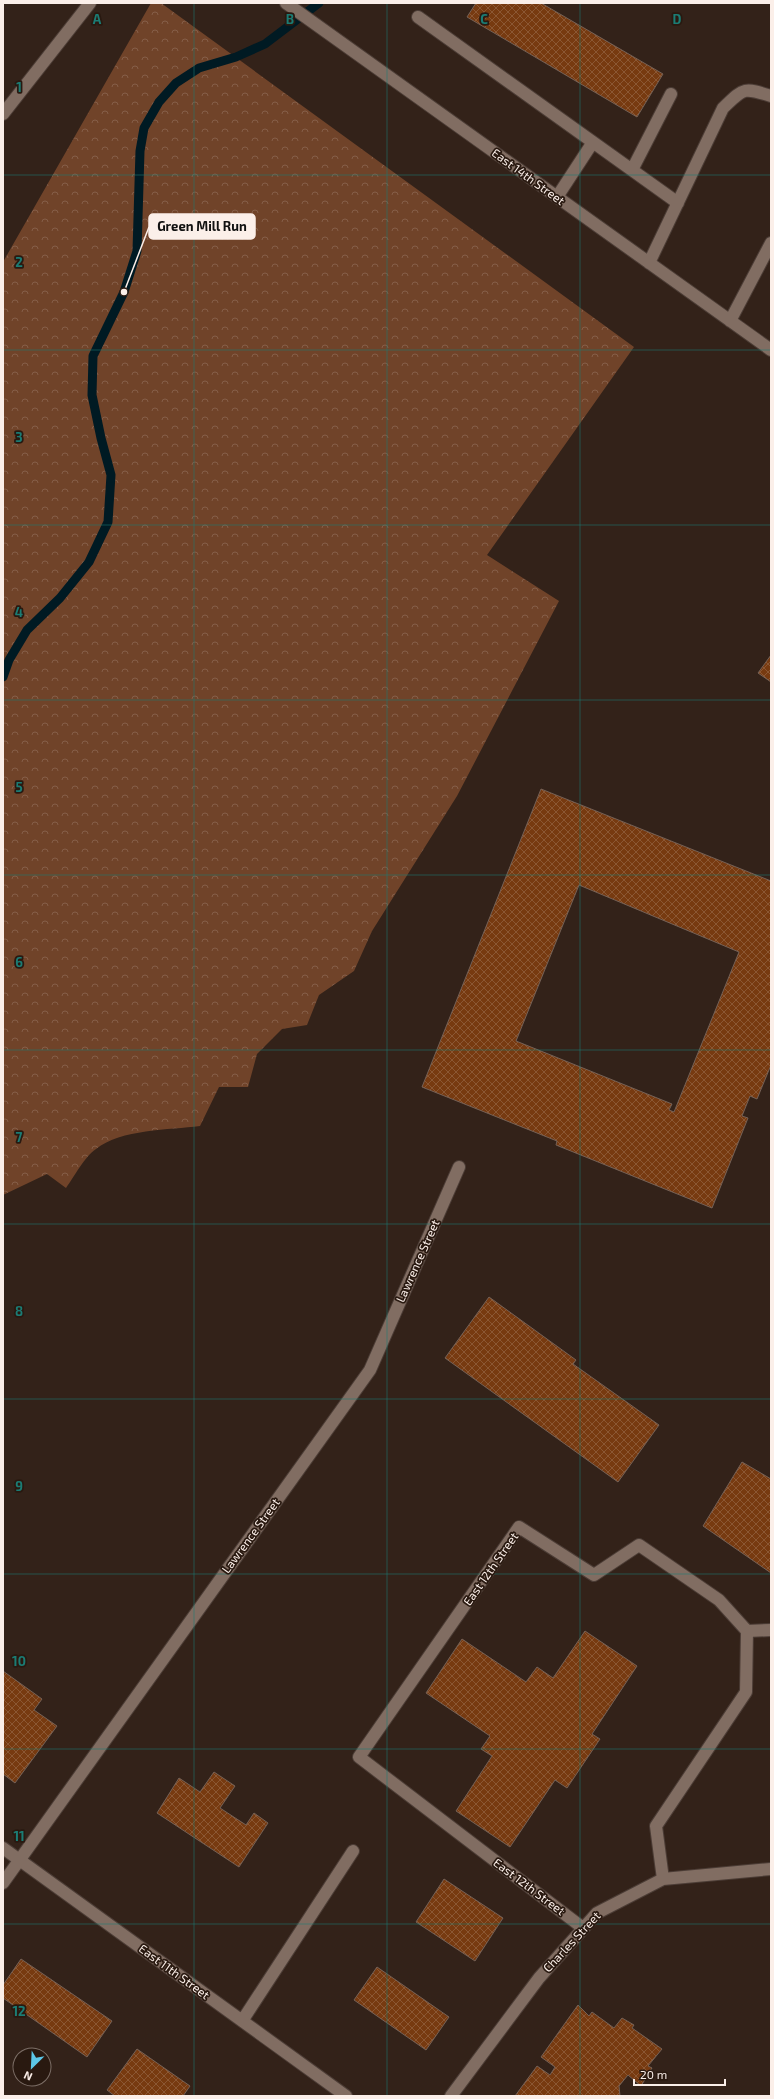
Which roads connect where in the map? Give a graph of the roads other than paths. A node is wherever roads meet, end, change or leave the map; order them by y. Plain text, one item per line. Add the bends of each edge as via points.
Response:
1 (90, 3) edge
2 (286, 3) edge
3 (418, 17) dead end
4 (671, 94) dead end
5 (771, 96) edge
6 (3, 114) edge
7 (593, 142) junction
8 (632, 170) junction
9 (557, 197) junction
10 (678, 203) junction
11 (771, 243) edge
12 (649, 263) junction
13 (730, 321) junction
14 (771, 350) edge
15 (460, 1167) dead end
16 (771, 1630) edge
17 (747, 1631) junction
18 (3, 1848) edge
19 (353, 1851) dead end
20 (20, 1860) junction
21 (771, 1869) edge
22 (662, 1879) junction
23 (3, 1883) edge
24 (583, 1928) junction
25 (242, 2021) junction
26 (346, 2096) edge
27 (451, 2096) edge

1 - 6 street
2 - 9 street, East 14th Street
3 - 7 street
4 - 8 street
5 - 10 street via 750,90 739,93 723,108
7 - 8 street
7 - 9 street
8 - 10 street
9 - 12 street, East 14th Street
10 - 12 street
11 - 13 street
12 - 13 street, East 14th Street
13 - 14 street, East 14th Street
15 - 20 street, Lawrence Street via 370,1370
16 - 17 street
17 - 22 street via 746,1692 656,1826
17 - 24 street, East 12th Street via 719,1600 639,1546 594,1575 520,1527 359,1757
18 - 20 street, East 11th Street
19 - 25 street
20 - 23 street, Lawrence Street
20 - 25 street, East 11th Street
21 - 22 street, Charles Street
22 - 24 street, Charles Street via 597,1913
24 - 27 street, Charles Street via 539,1978
25 - 26 street, East 11th Street

